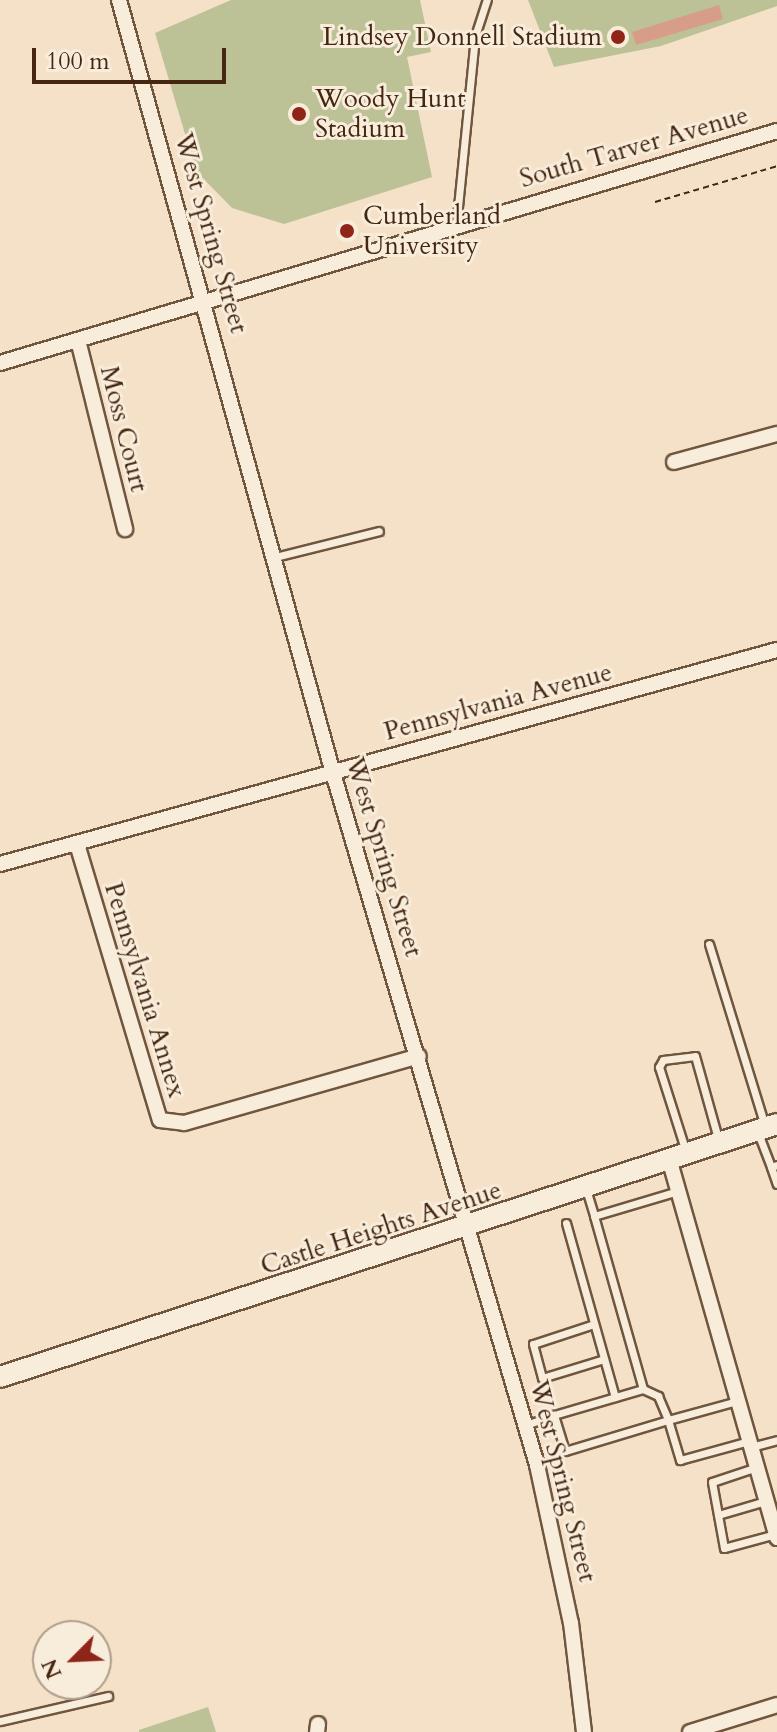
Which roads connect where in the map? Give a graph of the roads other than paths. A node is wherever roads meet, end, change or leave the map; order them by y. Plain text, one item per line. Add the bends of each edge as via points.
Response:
1 (119, 0) edge
2 (487, 0) edge
3 (777, 131) edge
4 (456, 227) junction
5 (205, 300) junction
6 (78, 340) junction
7 (0, 363) edge
8 (777, 434) edge
9 (674, 462) dead end
10 (125, 529) dead end
11 (379, 531) dead end
12 (275, 557) junction
13 (777, 650) edge
14 (333, 773) junction
15 (77, 844) junction
16 (0, 864) edge
17 (709, 944) dead end
18 (419, 1056) junction
19 (767, 1128) edge
20 (719, 1144) junction
21 (678, 1159) junction
22 (774, 1166) edge
23 (777, 1184) edge
24 (586, 1189) junction
25 (678, 1191) junction
26 (594, 1216) junction
27 (566, 1223) dead end
28 (471, 1227) junction
29 (594, 1324) junction
30 (604, 1359) junction
31 (0, 1377) edge
32 (643, 1389) junction
33 (615, 1397) junction
34 (738, 1401) junction
35 (554, 1415) junction
36 (668, 1420) junction
37 (526, 1425) junction
38 (777, 1440) edge
39 (750, 1444) junction
40 (757, 1467) junction
41 (766, 1501) junction
42 (718, 1515) junction
43 (776, 1536) edge
44 (91, 1700) edge
45 (777, 1705) edge
46 (0, 1721) edge
47 (584, 1732) edge
48 (690, 1732) edge

1 - 5 street, West Spring Street
2 - 4 lane via 475,36
3 - 4 street, South Tarver Avenue
4 - 5 street, South Tarver Avenue
5 - 6 street, South Tarver Avenue
5 - 12 street, West Spring Street
6 - 7 street, South Tarver Avenue
6 - 10 street, Moss Court
8 - 9 street
11 - 12 lane
12 - 14 street, West Spring Street
13 - 14 street, Pennsylvania Avenue
14 - 15 street, Pennsylvania Avenue
14 - 18 street, West Spring Street
15 - 16 street, Pennsylvania Avenue
15 - 18 street, Pennsylvania Annex via 160,1120 184,1123
17 - 19 lane
18 - 28 street, West Spring Street
19 - 20 street, Castle Heights Avenue
19 - 22 lane
20 - 21 street, Castle Heights Avenue
20 - 21 lane via 695,1056 663,1060 659,1067
21 - 24 street, Castle Heights Avenue
21 - 25 street
22 - 23 lane
24 - 26 lane
24 - 28 street, Castle Heights Avenue
25 - 26 lane
25 - 34 street
26 - 32 lane
27 - 29 lane
28 - 31 street, Castle Heights Avenue
28 - 37 street, West Spring Street
29 - 30 lane
29 - 30 lane via 533,1344 542,1378
30 - 33 lane
32 - 33 lane
32 - 36 lane via 658,1396
33 - 35 lane
34 - 36 lane
34 - 39 street
35 - 36 lane via 565,1451
35 - 37 lane
36 - 39 lane via 680,1460
37 - 47 street, West Spring Street via 560,1558
38 - 39 lane
39 - 40 street
40 - 41 street
40 - 42 lane via 712,1482
41 - 42 lane
41 - 43 street
42 - 43 lane via 724,1548
44 - 46 lane
45 - 48 street

